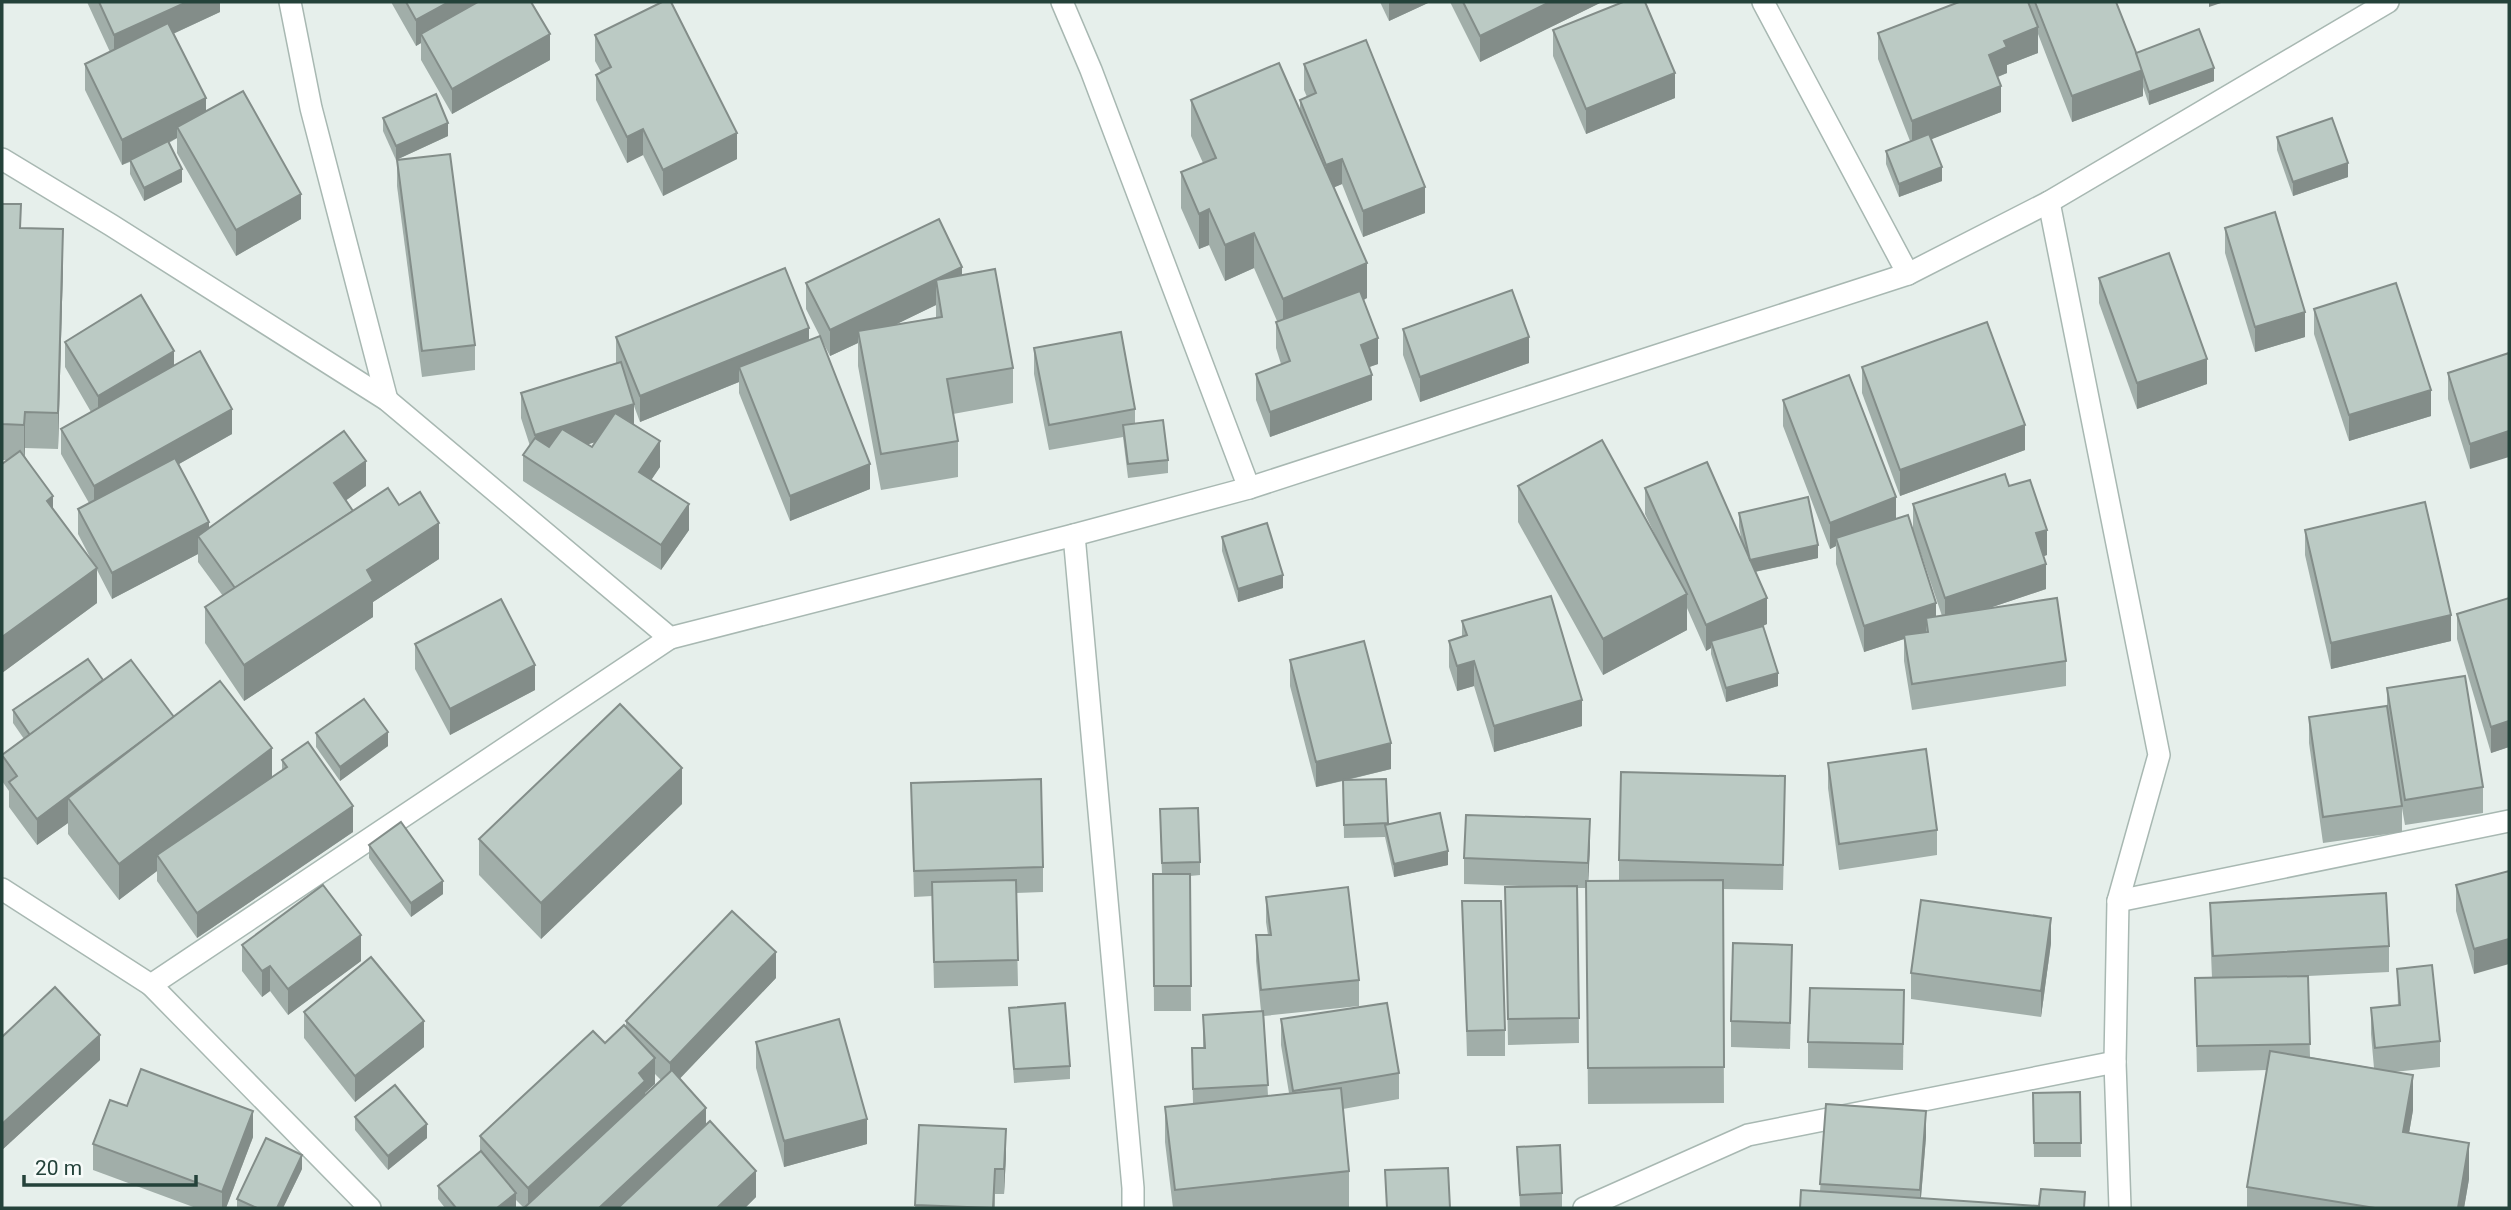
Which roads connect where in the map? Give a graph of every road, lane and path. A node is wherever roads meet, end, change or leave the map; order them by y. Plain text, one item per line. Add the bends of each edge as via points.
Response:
1 (290, 2) edge
2 (1062, 2) edge
3 (1763, 2) edge
4 (2388, 2) edge
5 (2, 159) edge
6 (2049, 202) junction
7 (1908, 274) junction
8 (387, 400) junction
9 (1249, 488) junction
10 (1074, 536) junction
11 (670, 638) junction
12 (2509, 821) edge
13 (2, 889) edge
14 (2118, 901) junction
15 (151, 985) junction
16 (2115, 1062) junction
17 (370, 1208) edge
18 (1133, 1208) edge
19 (1584, 1208) edge
20 (2120, 1208) edge

1 - 8 street via 311,108
2 - 9 street
3 - 7 street
4 - 6 street
5 - 8 street
6 - 7 street
6 - 14 street via 2159,755
7 - 9 street
8 - 11 street
9 - 10 street
10 - 11 street
10 - 18 street
11 - 15 street
12 - 14 street
13 - 15 street
14 - 16 street
15 - 17 street
16 - 19 street via 1748,1135
16 - 20 street

